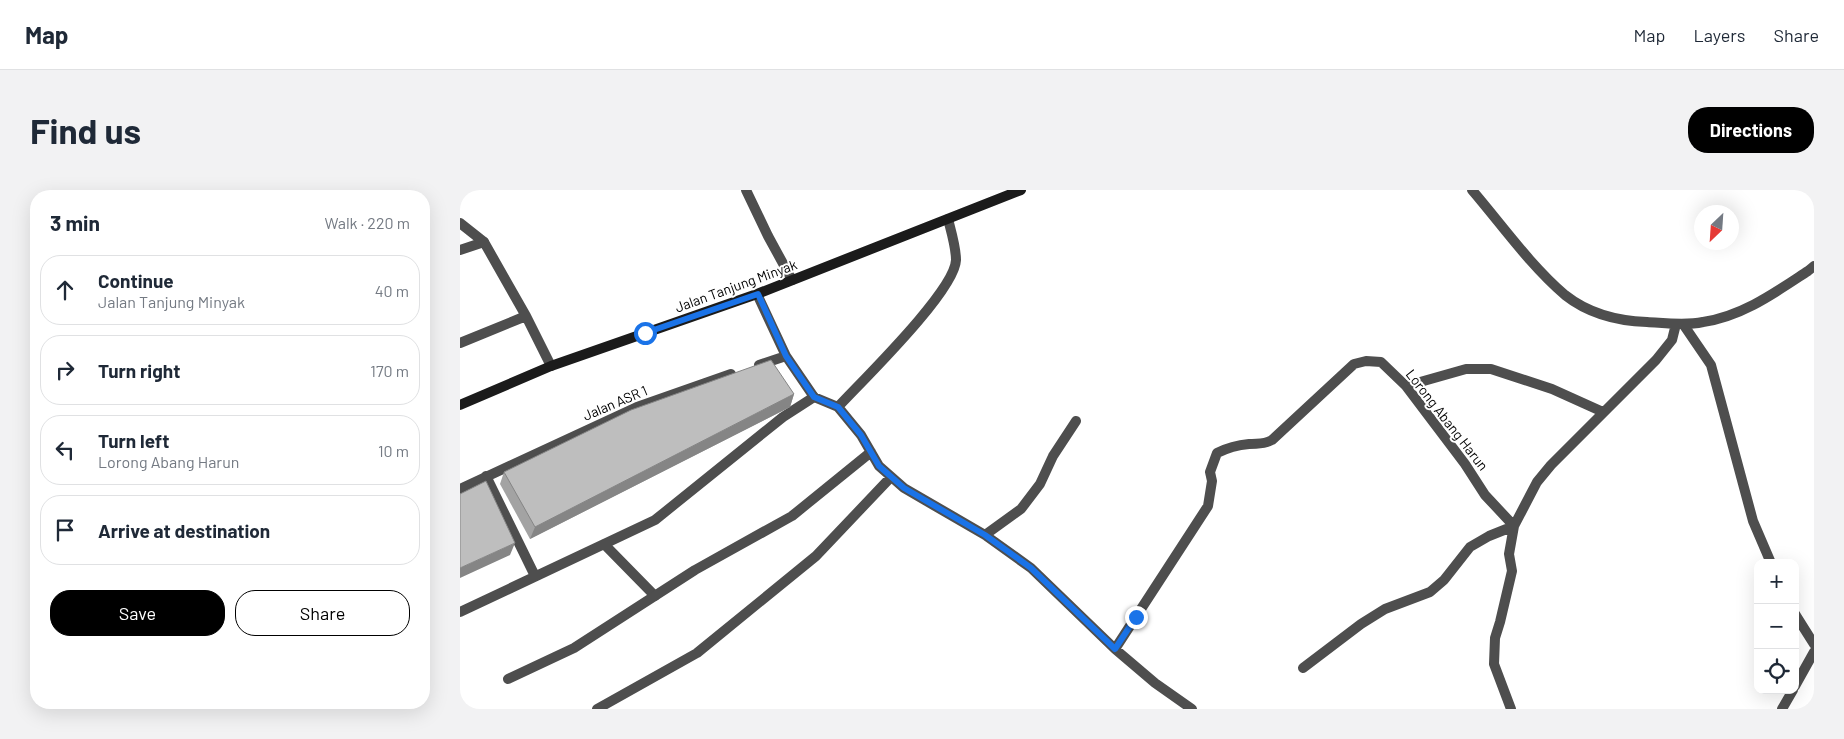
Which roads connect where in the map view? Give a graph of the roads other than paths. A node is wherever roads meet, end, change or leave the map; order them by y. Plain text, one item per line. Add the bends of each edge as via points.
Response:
1 (746, 190) edge
2 (1021, 190) edge
3 (1472, 190) edge
4 (948, 219) junction
5 (460, 223) edge
6 (484, 242) junction
7 (460, 250) edge
8 (1814, 266) edge
9 (792, 280) junction
10 (758, 294) junction
11 (526, 316) junction
12 (1680, 324) junction
13 (460, 343) edge
14 (786, 356) junction
15 (552, 366) junction
16 (1406, 386) junction
17 (814, 397) junction
18 (460, 405) edge
19 (838, 407) junction
20 (1603, 412) junction
21 (1076, 421) dead end
22 (871, 452) junction
23 (486, 476) junction
24 (891, 477) junction
25 (460, 489) edge
26 (1514, 526) junction
27 (985, 535) junction
28 (604, 544) junction
29 (1769, 559) edge
30 (536, 576) junction
31 (655, 596) junction
32 (460, 612) edge
33 (1799, 620) edge
34 (1814, 644) edge
35 (1115, 649) junction
36 (1814, 652) edge
37 (1303, 668) dead end
38 (508, 679) dead end
39 (1799, 679) edge
40 (1791, 694) edge
41 (597, 709) edge
42 (1192, 709) edge
43 (1511, 709) edge
44 (1782, 709) edge

1 - 9 street
2 - 4 main road, Jalan Tanjung Minyak
3 - 12 street via 1539,270 1566,295 1595,313 1611,318
4 - 9 main road, Jalan Tanjung Minyak
4 - 19 street via 956,261 949,280 923,316
5 - 6 street
6 - 7 street
6 - 11 street
8 - 12 street via 1760,302 1705,322
9 - 10 main road, Jalan Tanjung Minyak
10 - 14 street
10 - 15 main road, Jalan Tanjung Minyak
11 - 13 street
11 - 15 street
12 - 20 street via 1656,360
12 - 29 street via 1712,365 1753,522
14 - 17 street
14 - 23 street, Jalan ASR 1 via 637,407
15 - 18 main road, Jalan Tanjung Minyak
16 - 20 street via 1466,369 1491,369
16 - 26 street, Lorong Abang Harun via 1485,495
16 - 35 street, Lorong Abang Harun via 1381,362 1354,364 1272,440 1263,445 1249,444 1217,453 1210,472 1212,482 1208,506
17 - 19 street
17 - 28 street via 784,417 655,520
19 - 22 street
20 - 26 street via 1537,482
21 - 27 street via 1026,502
22 - 24 street
22 - 31 street via 792,516
23 - 25 street, Jalan ASR 1
23 - 30 street
24 - 27 street via 904,488
24 - 41 street via 816,556 697,653
26 - 37 street via 1470,547 1430,592 1385,609
26 - 43 street via 1509,554 1512,571 1494,638 1494,664
27 - 35 street via 1031,568
28 - 30 street
28 - 31 street
30 - 32 street
31 - 38 street via 574,648
33 - 34 street
35 - 42 street
36 - 39 street
40 - 44 street

